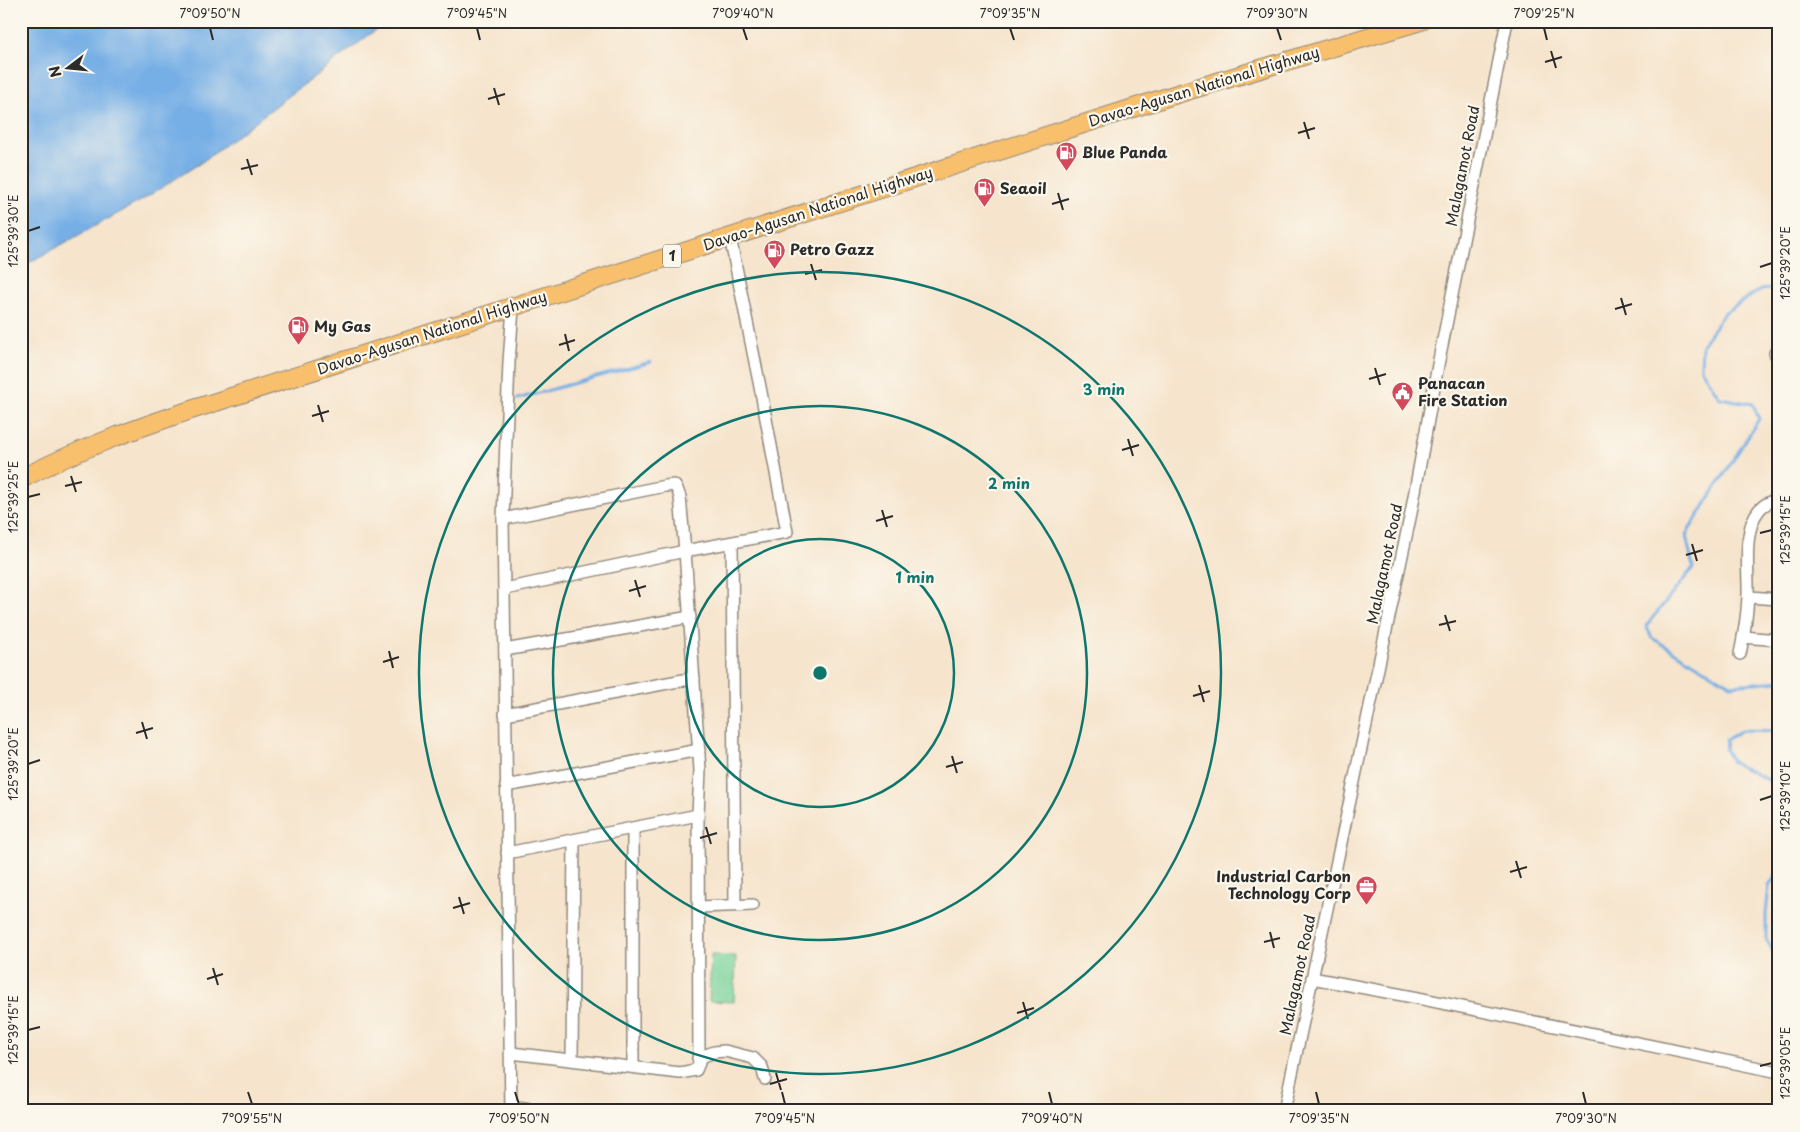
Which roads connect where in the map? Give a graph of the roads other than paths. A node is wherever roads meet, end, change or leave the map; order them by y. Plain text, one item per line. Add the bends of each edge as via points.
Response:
1 (1421, 21) edge
2 (1507, 21) edge
3 (730, 237) junction
4 (513, 308) junction
5 (21, 479) edge
6 (1779, 499) edge
7 (503, 519) junction
8 (732, 543) junction
9 (685, 551) junction
10 (505, 589) junction
11 (1748, 597) junction
12 (1779, 599) edge
13 (690, 617) junction
14 (1743, 636) junction
15 (1779, 640) edge
16 (505, 650) junction
17 (1740, 654) dead end
18 (694, 678) junction
19 (506, 714) junction
20 (699, 750) junction
21 (506, 786) junction
22 (698, 815) junction
23 (634, 828) junction
24 (574, 840) junction
25 (507, 853) junction
26 (734, 904) junction
27 (753, 904) dead end
28 (698, 907) junction
29 (1312, 978) junction
30 (511, 1054) junction
31 (698, 1058) junction
32 (572, 1059) junction
33 (633, 1067) junction
34 (1779, 1072) edge
35 (765, 1079) dead end
36 (511, 1108) edge
37 (543, 1111) edge
38 (1284, 1111) edge

1 - 3 highway, Davao-Agusan National Highway / 1 via 1180,93
2 - 29 street, Malagamot Road via 1411,513
3 - 4 highway, Davao-Agusan National Highway / 1
3 - 8 street via 787,532
4 - 5 highway, Davao-Agusan National Highway / 1 via 127,432 75,452
4 - 7 street
6 - 11 street via 1762,507 1753,521 1747,556
7 - 9 street via 674,485 680,497
7 - 10 street
8 - 9 street
8 - 26 street
9 - 10 street
9 - 13 street
10 - 16 street
11 - 12 street
11 - 14 street
13 - 16 street
13 - 18 street
14 - 15 street
14 - 17 street
16 - 19 street
18 - 19 street
18 - 20 street
19 - 21 street
20 - 21 street
20 - 22 street
21 - 25 street
22 - 23 street
22 - 28 street
23 - 24 street
23 - 33 street
24 - 25 street
24 - 32 street
25 - 30 street
26 - 27 street
26 - 28 street
28 - 31 street
29 - 34 street
29 - 38 street, Malagamot Road
30 - 32 street
30 - 36 street
31 - 33 street via 698,1067 690,1072
31 - 35 street via 725,1051 753,1058 762,1067
32 - 33 street
36 - 37 street

